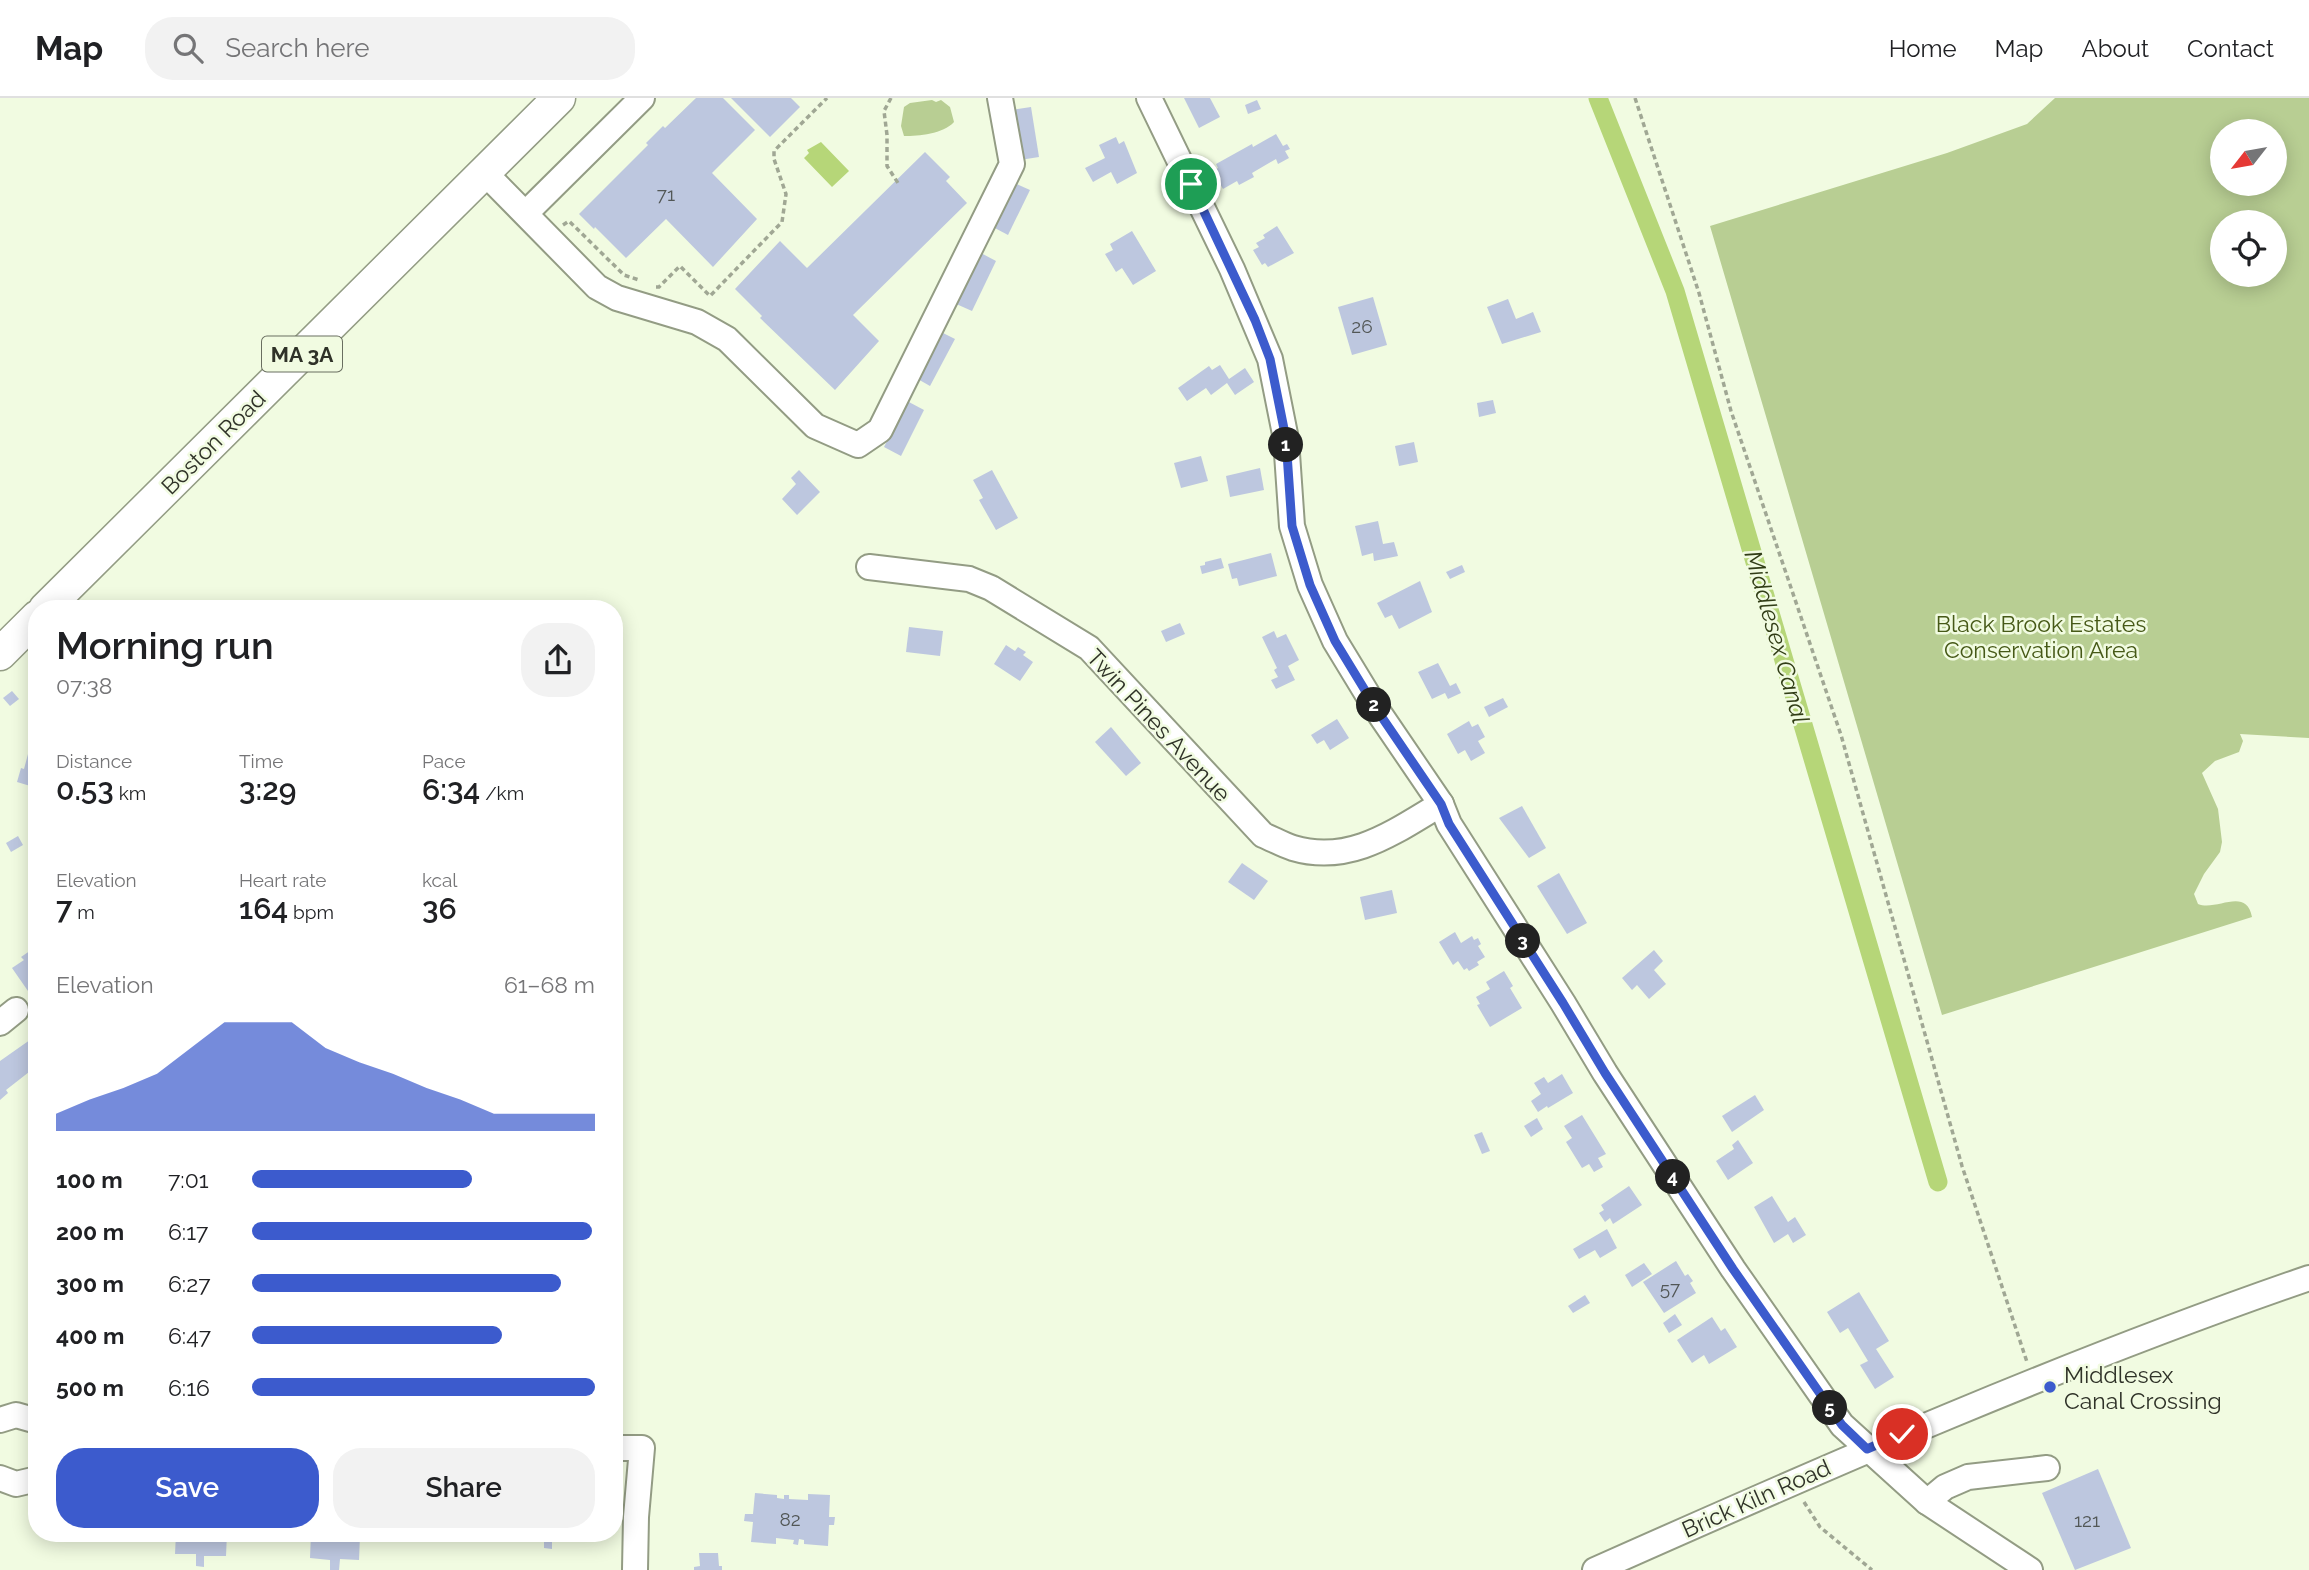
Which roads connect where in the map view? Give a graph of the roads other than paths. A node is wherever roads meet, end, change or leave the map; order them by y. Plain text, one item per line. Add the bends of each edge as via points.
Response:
1 (559, 98) edge
2 (642, 98) edge
3 (1000, 98) edge
4 (1149, 98) edge
5 (484, 172) junction
6 (526, 214) junction
7 (869, 567) dead end
8 (54, 600) edge
9 (28, 626) edge
10 (0, 654) edge
11 (1441, 804) junction
12 (2309, 1278) edge
13 (28, 1418) edge
14 (0, 1420) edge
15 (623, 1448) edge
16 (1867, 1449) junction
17 (2047, 1468) dead end
18 (0, 1478) edge
19 (28, 1481) edge
20 (1927, 1502) junction
21 (635, 1570) edge
22 (1595, 1570) edge
23 (2030, 1570) edge

1 - 5 main road, Boston Road / MA 3A
2 - 6 street
3 - 6 street via 1012,164 880,430 858,445 815,426 727,339 697,322 617,298 597,287
4 - 11 street via 1270,359 1286,439 1292,526 1310,585 1335,641
5 - 6 street
5 - 8 main road, Boston Road / MA 3A
7 - 11 street, Twin Pines Avenue via 969,579 992,588 1089,648 1263,835 1293,848 1328,854 1361,848
9 - 10 main road
11 - 16 street via 1449,824 1605,1073 1733,1269 1842,1425
12 - 16 street, Brick Kiln Road via 2158,1331
13 - 14 street via 16,1415
15 - 21 street via 642,1448
16 - 20 street
16 - 22 street, Brick Kiln Road
17 - 20 street via 1968,1477
18 - 19 street via 16,1484
20 - 23 street

